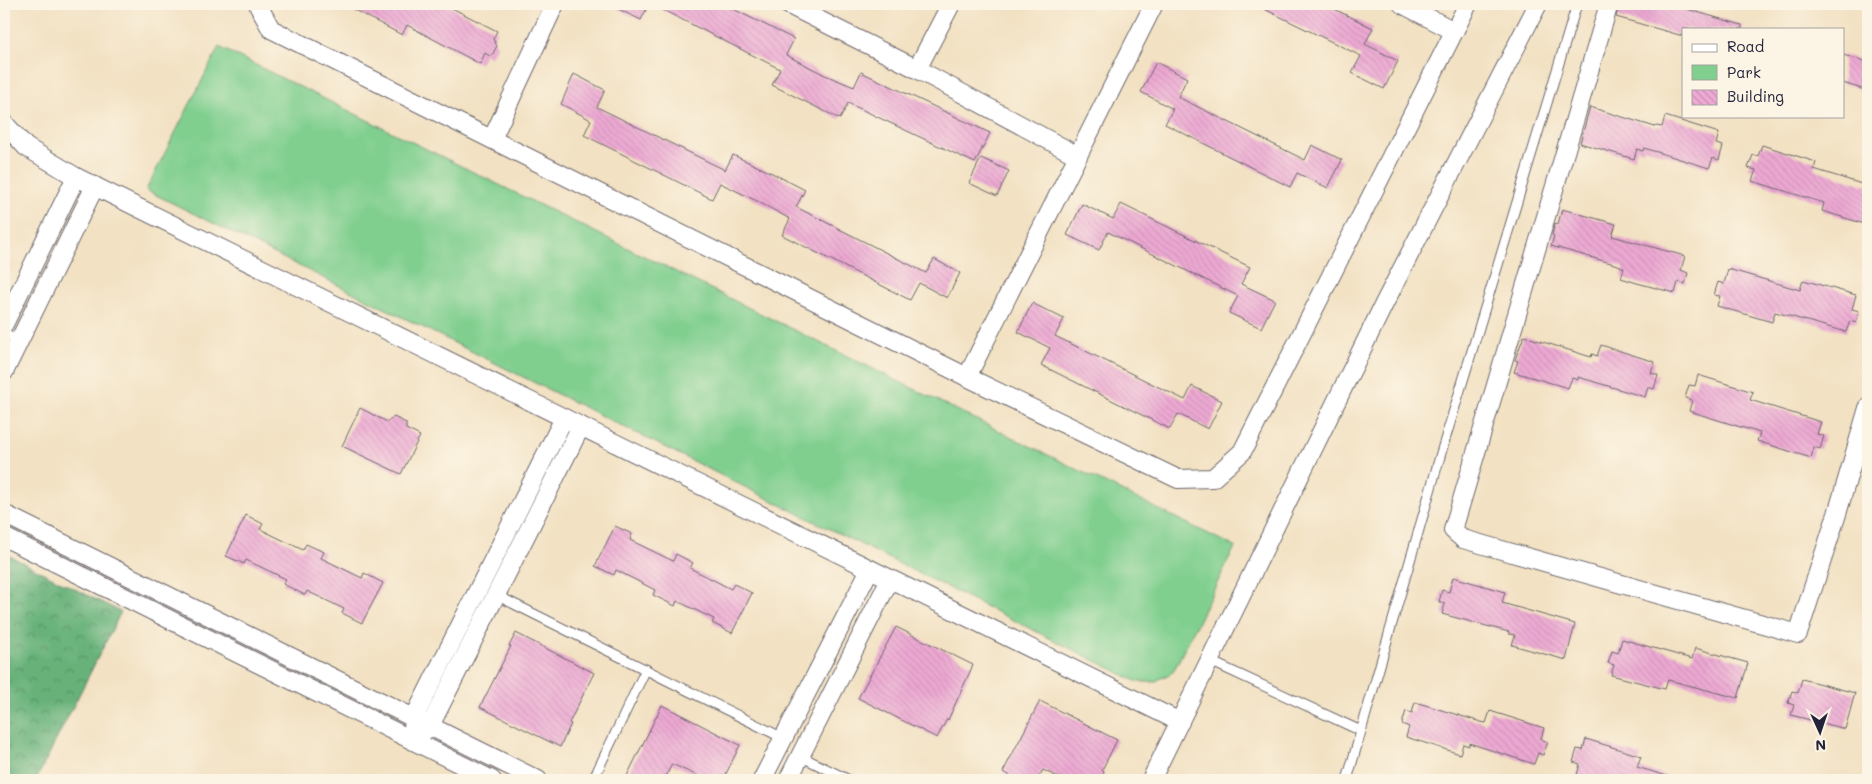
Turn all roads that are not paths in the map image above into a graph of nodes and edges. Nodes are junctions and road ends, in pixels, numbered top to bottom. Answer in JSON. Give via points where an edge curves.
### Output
{"nodes":[{"id":1,"x":259,"y":4,"type":"edge"},
{"id":2,"x":555,"y":4,"type":"edge"},
{"id":3,"x":787,"y":4,"type":"edge"},
{"id":4,"x":951,"y":4,"type":"edge"},
{"id":5,"x":1154,"y":4,"type":"edge"},
{"id":6,"x":1402,"y":4,"type":"edge"},
{"id":7,"x":1468,"y":4,"type":"edge"},
{"id":8,"x":1538,"y":4,"type":"edge"},
{"id":9,"x":1577,"y":4,"type":"edge"},
{"id":10,"x":1609,"y":4,"type":"edge"},
{"id":11,"x":1454,"y":31,"type":"junction"},
{"id":12,"x":917,"y":69,"type":"junction"},
{"id":13,"x":4,"y":123,"type":"edge"},
{"id":14,"x":492,"y":139,"type":"junction"},
{"id":15,"x":1078,"y":156,"type":"junction"},
{"id":16,"x":76,"y":177,"type":"junction"},
{"id":17,"x":95,"y":186,"type":"junction"},
{"id":18,"x":4,"y":324,"type":"edge"},
{"id":19,"x":11,"y":337,"type":"edge"},
{"id":20,"x":4,"y":372,"type":"edge"},
{"id":21,"x":967,"y":378,"type":"junction"},
{"id":22,"x":1868,"y":408,"type":"edge"},
{"id":23,"x":564,"y":418,"type":"junction"},
{"id":24,"x":581,"y":426,"type":"junction"},
{"id":25,"x":4,"y":514,"type":"edge"},
{"id":26,"x":4,"y":537,"type":"edge"},
{"id":27,"x":870,"y":569,"type":"junction"},
{"id":28,"x":890,"y":579,"type":"junction"},
{"id":29,"x":143,"y":584,"type":"junction"},
{"id":30,"x":496,"y":595,"type":"junction"},
{"id":31,"x":134,"y":602,"type":"junction"},
{"id":32,"x":1210,"y":661,"type":"junction"},
{"id":33,"x":646,"y":669,"type":"junction"},
{"id":34,"x":414,"y":718,"type":"junction"},
{"id":35,"x":1180,"y":722,"type":"junction"},
{"id":36,"x":430,"y":726,"type":"junction"},
{"id":37,"x":1361,"y":731,"type":"junction"},
{"id":38,"x":783,"y":738,"type":"junction"},
{"id":39,"x":412,"y":741,"type":"junction"},
{"id":40,"x":800,"y":756,"type":"junction"},
{"id":41,"x":492,"y":780,"type":"edge"},
{"id":42,"x":538,"y":780,"type":"edge"},
{"id":43,"x":592,"y":780,"type":"edge"},
{"id":44,"x":762,"y":780,"type":"edge"},
{"id":45,"x":788,"y":780,"type":"edge"},
{"id":46,"x":849,"y":780,"type":"edge"},
{"id":47,"x":1151,"y":780,"type":"edge"},
{"id":48,"x":1346,"y":780,"type":"edge"}],
"edges":[{"from":1,"to":14,"type":"street","via":[[271,29]]},
{"from":2,"to":14,"type":"street"},
{"from":3,"to":12,"type":"street"},
{"from":4,"to":12,"type":"street"},
{"from":5,"to":15,"type":"street"},
{"from":6,"to":11,"type":"street"},
{"from":7,"to":11,"type":"street"},
{"from":8,"to":32,"type":"street","via":[[1381,311]]},
{"from":9,"to":37,"type":"lane"},
{"from":10,"to":22,"type":"street","via":[[1454,530],[1463,539],[1798,634]]},
{"from":11,"to":21,"type":"street","via":[[1242,452],[1213,478],[1178,479]]},
{"from":12,"to":15,"type":"street"},
{"from":13,"to":16,"type":"street","via":[[26,147]]},
{"from":14,"to":21,"type":"street"},
{"from":15,"to":21,"type":"street"},
{"from":16,"to":17,"type":"street"},
{"from":16,"to":18,"type":"street"},
{"from":17,"to":19,"type":"street"},
{"from":17,"to":23,"type":"street"},
{"from":19,"to":20,"type":"street"},
{"from":23,"to":24,"type":"street"},
{"from":23,"to":34,"type":"street"},
{"from":24,"to":27,"type":"street"},
{"from":24,"to":30,"type":"street"},
{"from":25,"to":29,"type":"street"},
{"from":26,"to":31,"type":"street"},
{"from":27,"to":28,"type":"street"},
{"from":27,"to":38,"type":"street"},
{"from":28,"to":35,"type":"street"},
{"from":28,"to":40,"type":"street"},
{"from":29,"to":31,"type":"street"},
{"from":29,"to":34,"type":"street"},
{"from":30,"to":33,"type":"lane"},
{"from":30,"to":36,"type":"street"},
{"from":31,"to":39,"type":"street"},
{"from":32,"to":35,"type":"street"},
{"from":32,"to":37,"type":"lane"},
{"from":33,"to":38,"type":"lane"},
{"from":33,"to":43,"type":"lane"},
{"from":34,"to":36,"type":"street"},
{"from":34,"to":39,"type":"street"},
{"from":35,"to":47,"type":"street"},
{"from":36,"to":39,"type":"street"},
{"from":36,"to":42,"type":"street"},
{"from":37,"to":48,"type":"lane"},
{"from":38,"to":44,"type":"street"},
{"from":39,"to":41,"type":"street"},
{"from":40,"to":45,"type":"street"},
{"from":40,"to":46,"type":"lane"}]}
